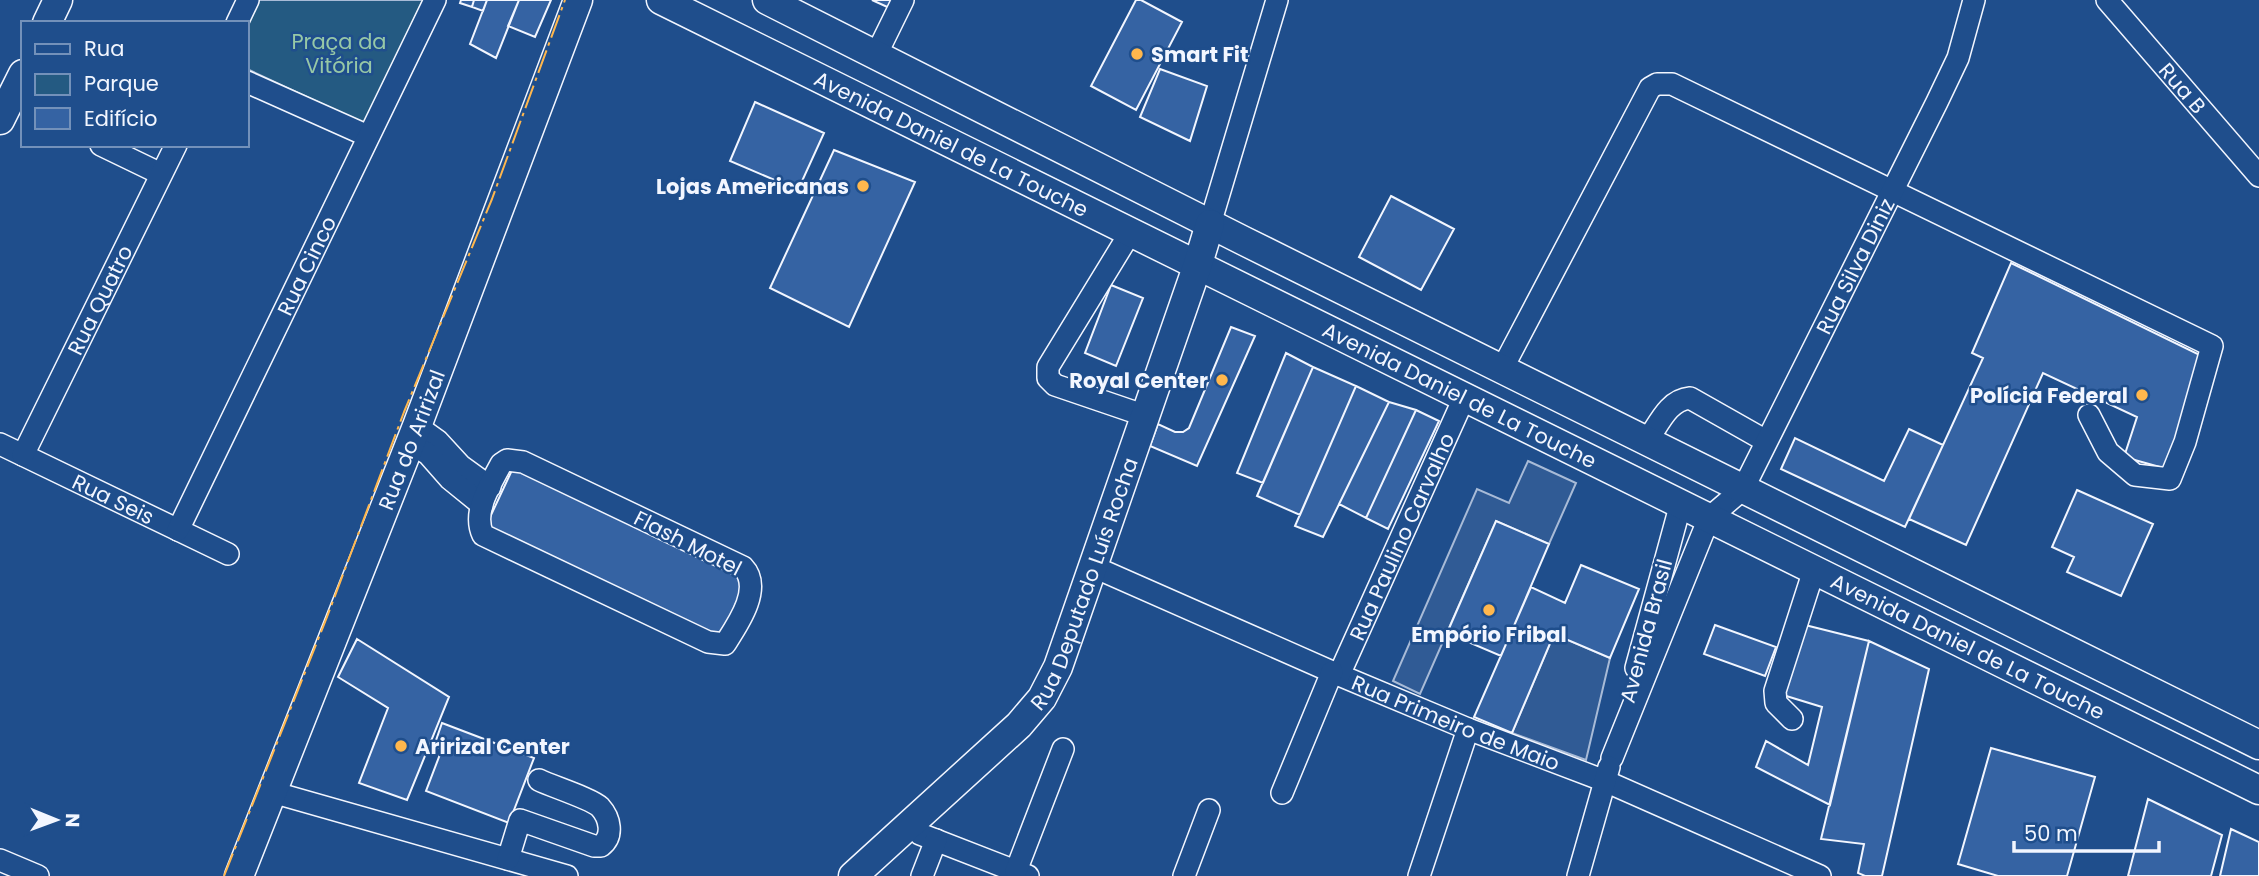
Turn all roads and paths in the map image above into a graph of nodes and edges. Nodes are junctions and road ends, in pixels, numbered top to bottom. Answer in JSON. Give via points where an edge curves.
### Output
{"nodes":[{"id":1,"x":58,"y":0,"type":"edge"},
{"id":2,"x":248,"y":0,"type":"edge"},
{"id":3,"x":435,"y":0,"type":"edge"},
{"id":4,"x":578,"y":0,"type":"edge"},
{"id":5,"x":661,"y":0,"type":"edge"},
{"id":6,"x":903,"y":0,"type":"edge"},
{"id":7,"x":1277,"y":0,"type":"edge"},
{"id":8,"x":1974,"y":0,"type":"edge"},
{"id":9,"x":777,"y":2,"type":"edge"},
{"id":10,"x":2118,"y":3,"type":"edge"},
{"id":11,"x":48,"y":21,"type":"edge"},
{"id":12,"x":238,"y":21,"type":"edge"},
{"id":13,"x":876,"y":55,"type":"junction"},
{"id":14,"x":21,"y":78,"type":"edge"},
{"id":15,"x":248,"y":82,"type":"edge"},
{"id":16,"x":8,"y":107,"type":"edge"},
{"id":17,"x":368,"y":136,"type":"junction"},
{"id":18,"x":105,"y":147,"type":"edge"},
{"id":19,"x":175,"y":147,"type":"edge"},
{"id":20,"x":2257,"y":171,"type":"edge"},
{"id":21,"x":162,"y":174,"type":"junction"},
{"id":22,"x":1893,"y":192,"type":"junction"},
{"id":23,"x":1210,"y":224,"type":"junction"},
{"id":24,"x":1130,"y":233,"type":"junction"},
{"id":25,"x":1197,"y":267,"type":"junction"},
{"id":26,"x":1502,"y":369,"type":"junction"},
{"id":27,"x":1464,"y":398,"type":"junction"},
{"id":28,"x":2089,"y":415,"type":"dead end"},
{"id":29,"x":1146,"y":416,"type":"junction"},
{"id":30,"x":413,"y":434,"type":"junction"},
{"id":31,"x":1647,"y":441,"type":"junction"},
{"id":32,"x":1766,"y":441,"type":"junction"},
{"id":33,"x":0,"y":444,"type":"edge"},
{"id":34,"x":23,"y":455,"type":"junction"},
{"id":35,"x":1703,"y":469,"type":"junction"},
{"id":36,"x":1743,"y":489,"type":"junction"},
{"id":37,"x":486,"y":496,"type":"junction"},
{"id":38,"x":1681,"y":503,"type":"junction"},
{"id":39,"x":1709,"y":518,"type":"junction"},
{"id":40,"x":178,"y":530,"type":"junction"},
{"id":41,"x":228,"y":554,"type":"dead end"},
{"id":42,"x":1094,"y":567,"type":"junction"},
{"id":43,"x":1814,"y":570,"type":"junction"},
{"id":44,"x":1335,"y":674,"type":"junction"},
{"id":45,"x":1792,"y":719,"type":"dead end"},
{"id":46,"x":1468,"y":729,"type":"junction"},
{"id":47,"x":2259,"y":745,"type":"edge"},
{"id":48,"x":1063,"y":749,"type":"dead end"},
{"id":49,"x":1612,"y":758,"type":"junction"},
{"id":50,"x":539,"y":780,"type":"dead end"},
{"id":51,"x":1605,"y":781,"type":"junction"},
{"id":52,"x":2259,"y":790,"type":"edge"},
{"id":53,"x":272,"y":792,"type":"junction"},
{"id":54,"x":1282,"y":793,"type":"dead end"},
{"id":55,"x":1209,"y":810,"type":"dead end"},
{"id":56,"x":912,"y":825,"type":"junction"},
{"id":57,"x":936,"y":841,"type":"junction"},
{"id":58,"x":508,"y":859,"type":"junction"},
{"id":59,"x":0,"y":860,"type":"edge"},
{"id":60,"x":1022,"y":874,"type":"edge"},
{"id":61,"x":38,"y":876,"type":"edge"},
{"id":62,"x":239,"y":876,"type":"edge"},
{"id":63,"x":567,"y":876,"type":"edge"},
{"id":64,"x":853,"y":876,"type":"edge"},
{"id":65,"x":922,"y":876,"type":"edge"},
{"id":66,"x":1184,"y":876,"type":"edge"},
{"id":67,"x":1419,"y":876,"type":"edge"},
{"id":68,"x":1578,"y":876,"type":"edge"},
{"id":69,"x":1820,"y":876,"type":"edge"}],
"edges":[{"from":1,"to":11,"type":"main road"},
{"from":2,"to":12,"type":"street"},
{"from":3,"to":17,"type":"street","name":"Rua Cinco"},
{"from":4,"to":30,"type":"main road","name":"Rua do Aririzal"},
{"from":5,"to":24,"type":"main road","name":"Avenida Daniel de La Touche"},
{"from":6,"to":13,"type":"street"},
{"from":7,"to":23,"type":"street"},
{"from":8,"to":22,"type":"street","name":"Rua Silva Diniz","via":[[1958,58]]},
{"from":9,"to":13,"type":"main road","name":"Avenida Daniel de La Touche"},
{"from":10,"to":20,"type":"street","name":"Rua B"},
{"from":13,"to":23,"type":"main road","name":"Avenida Daniel de La Touche"},
{"from":14,"to":16,"type":"main road"},
{"from":15,"to":17,"type":"street"},
{"from":17,"to":40,"type":"street","name":"Rua Cinco"},
{"from":18,"to":21,"type":"street"},
{"from":19,"to":21,"type":"street","name":"Rua Quatro"},
{"from":21,"to":34,"type":"street","name":"Rua Quatro"},
{"from":22,"to":26,"type":"street","via":[[1672,84],[1650,88]]},
{"from":22,"to":28,"type":"street","via":[[2211,346],[2170,479],[2135,475],[2108,452]]},
{"from":22,"to":32,"type":"street","name":"Rua Silva Diniz"},
{"from":23,"to":25,"type":"main road","name":"Rua Deputado Luís Rocha"},
{"from":23,"to":26,"type":"main road","name":"Avenida Daniel de La Touche"},
{"from":24,"to":25,"type":"main road","name":"Avenida Daniel de La Touche"},
{"from":24,"to":29,"type":"street","via":[[1048,367],[1048,378],[1055,385]]},
{"from":25,"to":27,"type":"main road","name":"Avenida Daniel de La Touche"},
{"from":25,"to":29,"type":"main road","name":"Rua Deputado Luís Rocha"},
{"from":26,"to":31,"type":"main road","name":"Avenida Daniel de La Touche"},
{"from":27,"to":38,"type":"main road","name":"Avenida Daniel de La Touche"},
{"from":27,"to":44,"type":"street","name":"Rua Paulino Carvalho"},
{"from":29,"to":42,"type":"main road","name":"Rua Deputado Luís Rocha"},
{"from":30,"to":37,"type":"street","via":[[438,441]]},
{"from":30,"to":53,"type":"main road","name":"Rua do Aririzal"},
{"from":31,"to":32,"type":"street","via":[[1671,406],[1690,398]]},
{"from":31,"to":35,"type":"main road","name":"Avenida Daniel de La Touche"},
{"from":32,"to":36,"type":"street","name":"Rua Silva Diniz"},
{"from":33,"to":34,"type":"street","name":"Rua Seis"},
{"from":34,"to":40,"type":"street","name":"Rua Seis"},
{"from":35,"to":36,"type":"main road","name":"Avenida Daniel de La Touche"},
{"from":35,"to":39,"type":"main road"},
{"from":36,"to":39,"type":"street","name":"Rua Silva Diniz"},
{"from":36,"to":47,"type":"main road","name":"Avenida Daniel de La Touche"},
{"from":37,"to":37,"type":"street","name":"Flash Motel","via":[[478,525],[483,535],[708,642],[725,644],[750,596],[750,579],[743,567],[523,462],[501,464]]},
{"from":38,"to":39,"type":"main road","name":"Avenida Daniel de La Touche"},
{"from":38,"to":49,"type":"street","name":"Avenida Brasil"},
{"from":39,"to":43,"type":"main road","name":"Avenida Daniel de La Touche"},
{"from":39,"to":49,"type":"street","name":"Avenida Brasil"},
{"from":40,"to":41,"type":"street","name":"Rua Seis"},
{"from":42,"to":44,"type":"street","name":"Rua Primeiro de Maio"},
{"from":42,"to":56,"type":"main road","name":"Rua Deputado Luís Rocha","via":[[1042,698]]},
{"from":43,"to":45,"type":"street","via":[[1775,691],[1776,703]]},
{"from":43,"to":52,"type":"main road","name":"Avenida Daniel de La Touche"},
{"from":44,"to":46,"type":"street","name":"Rua Primeiro de Maio"},
{"from":44,"to":54,"type":"street","name":"Rua Paulino Carvalho"},
{"from":46,"to":51,"type":"street","name":"Rua Primeiro de Maio"},
{"from":46,"to":67,"type":"street"},
{"from":48,"to":60,"type":"street"},
{"from":49,"to":51,"type":"street","name":"Avenida Brasil"},
{"from":50,"to":58,"type":"street","via":[[599,806],[610,825],[609,835],[601,846],[594,846],[520,820]]},
{"from":51,"to":68,"type":"street","name":"Avenida Brasil"},
{"from":51,"to":69,"type":"street","name":"Rua Primeiro de Maio"},
{"from":53,"to":58,"type":"street"},
{"from":53,"to":62,"type":"main road","name":"Rua do Aririzal"},
{"from":55,"to":66,"type":"street"},
{"from":56,"to":57,"type":"street"},
{"from":56,"to":64,"type":"main road","name":"Rua Deputado Luís Rocha"},
{"from":57,"to":60,"type":"street"},
{"from":57,"to":65,"type":"street"},
{"from":58,"to":63,"type":"street"},
{"from":59,"to":61,"type":"street"}]}
